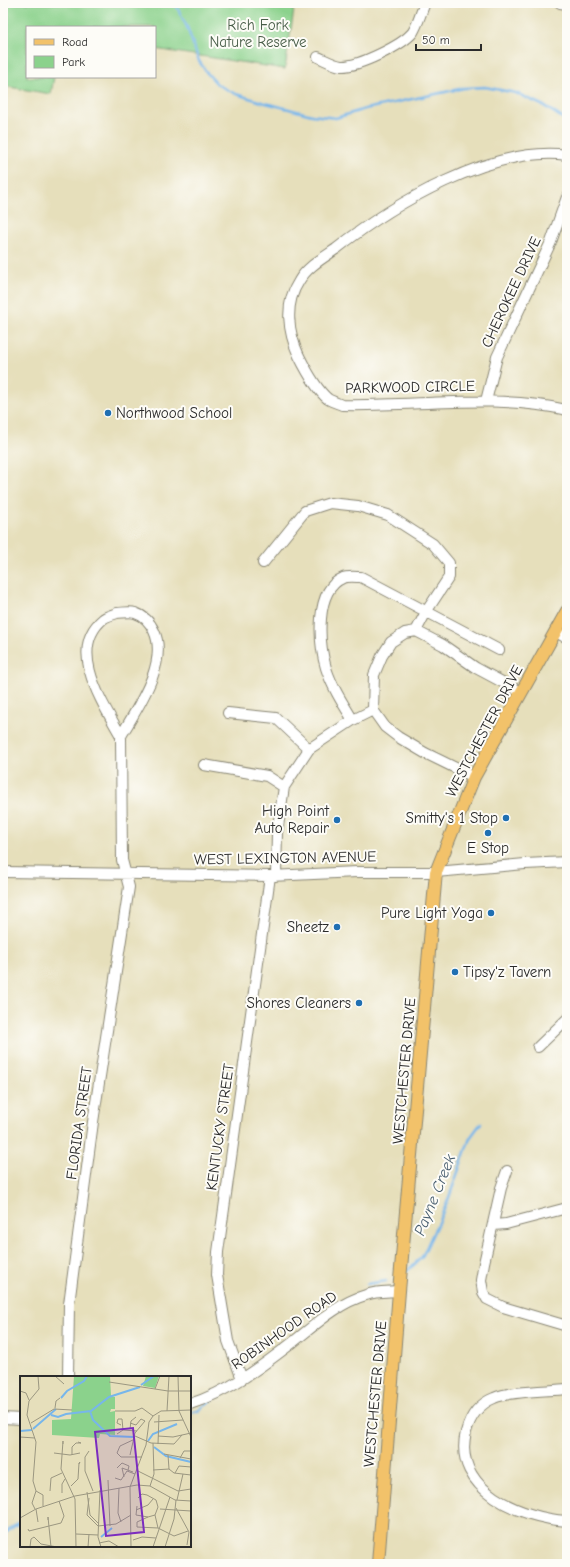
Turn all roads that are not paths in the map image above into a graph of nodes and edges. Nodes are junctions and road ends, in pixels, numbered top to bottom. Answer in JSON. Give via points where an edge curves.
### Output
{"nodes":[{"id":1,"x":425,"y":3,"type":"edge"},
{"id":2,"x":560,"y":3,"type":"edge"},
{"id":3,"x":567,"y":4,"type":"edge"},
{"id":4,"x":318,"y":57,"type":"dead end"},
{"id":5,"x":567,"y":155,"type":"edge"},
{"id":6,"x":567,"y":197,"type":"edge"},
{"id":7,"x":486,"y":401,"type":"junction"},
{"id":8,"x":567,"y":410,"type":"edge"},
{"id":9,"x":263,"y":563,"type":"dead end"},
{"id":10,"x":567,"y":611,"type":"edge"},
{"id":11,"x":426,"y":612,"type":"junction"},
{"id":12,"x":416,"y":631,"type":"junction"},
{"id":13,"x":556,"y":632,"type":"junction"},
{"id":14,"x":567,"y":638,"type":"edge"},
{"id":15,"x":499,"y":650,"type":"dead end"},
{"id":16,"x":521,"y":692,"type":"junction"},
{"id":17,"x":373,"y":710,"type":"junction"},
{"id":18,"x":228,"y":713,"type":"dead end"},
{"id":19,"x":353,"y":720,"type":"junction"},
{"id":20,"x":121,"y":736,"type":"junction"},
{"id":21,"x":309,"y":749,"type":"junction"},
{"id":22,"x":204,"y":765,"type":"dead end"},
{"id":23,"x":474,"y":777,"type":"junction"},
{"id":24,"x":284,"y":788,"type":"junction"},
{"id":25,"x":567,"y":862,"type":"edge"},
{"id":26,"x":3,"y":872,"type":"edge"},
{"id":27,"x":436,"y":872,"type":"junction"},
{"id":28,"x":126,"y":874,"type":"junction"},
{"id":29,"x":273,"y":876,"type":"junction"},
{"id":30,"x":567,"y":1019,"type":"edge"},
{"id":31,"x":538,"y":1047,"type":"dead end"},
{"id":32,"x":507,"y":1171,"type":"dead end"},
{"id":33,"x":567,"y":1208,"type":"edge"},
{"id":34,"x":493,"y":1225,"type":"junction"},
{"id":35,"x":399,"y":1291,"type":"junction"},
{"id":36,"x":567,"y":1326,"type":"edge"},
{"id":37,"x":68,"y":1376,"type":"edge"},
{"id":38,"x":242,"y":1379,"type":"junction"},
{"id":39,"x":567,"y":1389,"type":"edge"},
{"id":40,"x":191,"y":1404,"type":"edge"},
{"id":41,"x":3,"y":1418,"type":"edge"},
{"id":42,"x":20,"y":1419,"type":"edge"},
{"id":43,"x":567,"y":1521,"type":"edge"},
{"id":44,"x":378,"y":1564,"type":"edge"}],
"edges":[{"from":1,"to":4,"type":"street","via":[[413,31],[406,39],[370,58],[340,66]]},
{"from":2,"to":3,"type":"street"},
{"from":5,"to":7,"type":"street","name":"PARKWOOD CIRCLE","via":[[539,154],[501,160],[428,190],[352,236],[307,271],[293,293],[289,325],[294,344],[306,372],[328,399],[342,405]]},
{"from":6,"to":7,"type":"street","name":"CHEROKEE DRIVE","via":[[551,242],[497,357]]},
{"from":7,"to":8,"type":"street","name":"PARKWOOD CIRCLE","via":[[529,403]]},
{"from":9,"to":11,"type":"street","via":[[305,511],[330,503],[358,506],[388,516],[433,544],[448,564],[449,577]]},
{"from":10,"to":13,"type":"main road","name":"WESTCHESTER DRIVE"},
{"from":11,"to":12,"type":"street"},
{"from":11,"to":15,"type":"street"},
{"from":11,"to":19,"type":"street","via":[[361,577],[343,578],[333,584],[323,603],[321,615],[322,650],[332,684]]},
{"from":12,"to":16,"type":"street"},
{"from":12,"to":17,"type":"street","via":[[405,633],[391,642],[382,656],[374,675]]},
{"from":13,"to":14,"type":"street"},
{"from":13,"to":16,"type":"main road","name":"WESTCHESTER DRIVE"},
{"from":16,"to":23,"type":"main road","name":"WESTCHESTER DRIVE"},
{"from":17,"to":19,"type":"street"},
{"from":17,"to":23,"type":"street","via":[[385,727],[398,737]]},
{"from":18,"to":21,"type":"street","via":[[276,718]]},
{"from":19,"to":21,"type":"street"},
{"from":20,"to":20,"type":"street","via":[[148,689],[158,659],[158,639],[150,621],[134,613],[117,613],[104,618],[93,630],[88,646],[87,656],[94,685]]},
{"from":20,"to":28,"type":"street","name":"FLORIDA STREET","via":[[122,860]]},
{"from":21,"to":24,"type":"street"},
{"from":22,"to":24,"type":"street","via":[[267,776]]},
{"from":23,"to":27,"type":"main road","name":"WESTCHESTER DRIVE"},
{"from":24,"to":29,"type":"street","name":"KENTUCKY STREET"},
{"from":25,"to":27,"type":"street","name":"WEST LEXINGTON AVENUE"},
{"from":26,"to":28,"type":"street","name":"WEST LEXINGTON AVENUE"},
{"from":27,"to":29,"type":"street","name":"WEST LEXINGTON AVENUE"},
{"from":27,"to":35,"type":"main road","name":"WESTCHESTER DRIVE"},
{"from":28,"to":29,"type":"street","name":"WEST LEXINGTON AVENUE"},
{"from":28,"to":37,"type":"street","name":"FLORIDA STREET","via":[[129,887],[93,1122],[69,1304]]},
{"from":29,"to":38,"type":"street","name":"KENTUCKY STREET","via":[[218,1252],[217,1275],[228,1341]]},
{"from":30,"to":31,"type":"street"},
{"from":32,"to":34,"type":"street","via":[[500,1188]]},
{"from":33,"to":34,"type":"street"},
{"from":34,"to":36,"type":"street","via":[[481,1280],[481,1288],[487,1299],[502,1308]]},
{"from":35,"to":38,"type":"street","name":"ROBINHOOD ROAD","via":[[367,1294],[346,1303]]},
{"from":35,"to":44,"type":"main road","name":"WESTCHESTER DRIVE"},
{"from":38,"to":40,"type":"street","name":"ROBINHOOD ROAD","via":[[204,1400]]},
{"from":39,"to":43,"type":"street","via":[[495,1397],[479,1407],[464,1439],[470,1472],[491,1495],[530,1514]]},
{"from":41,"to":42,"type":"street"}]}
